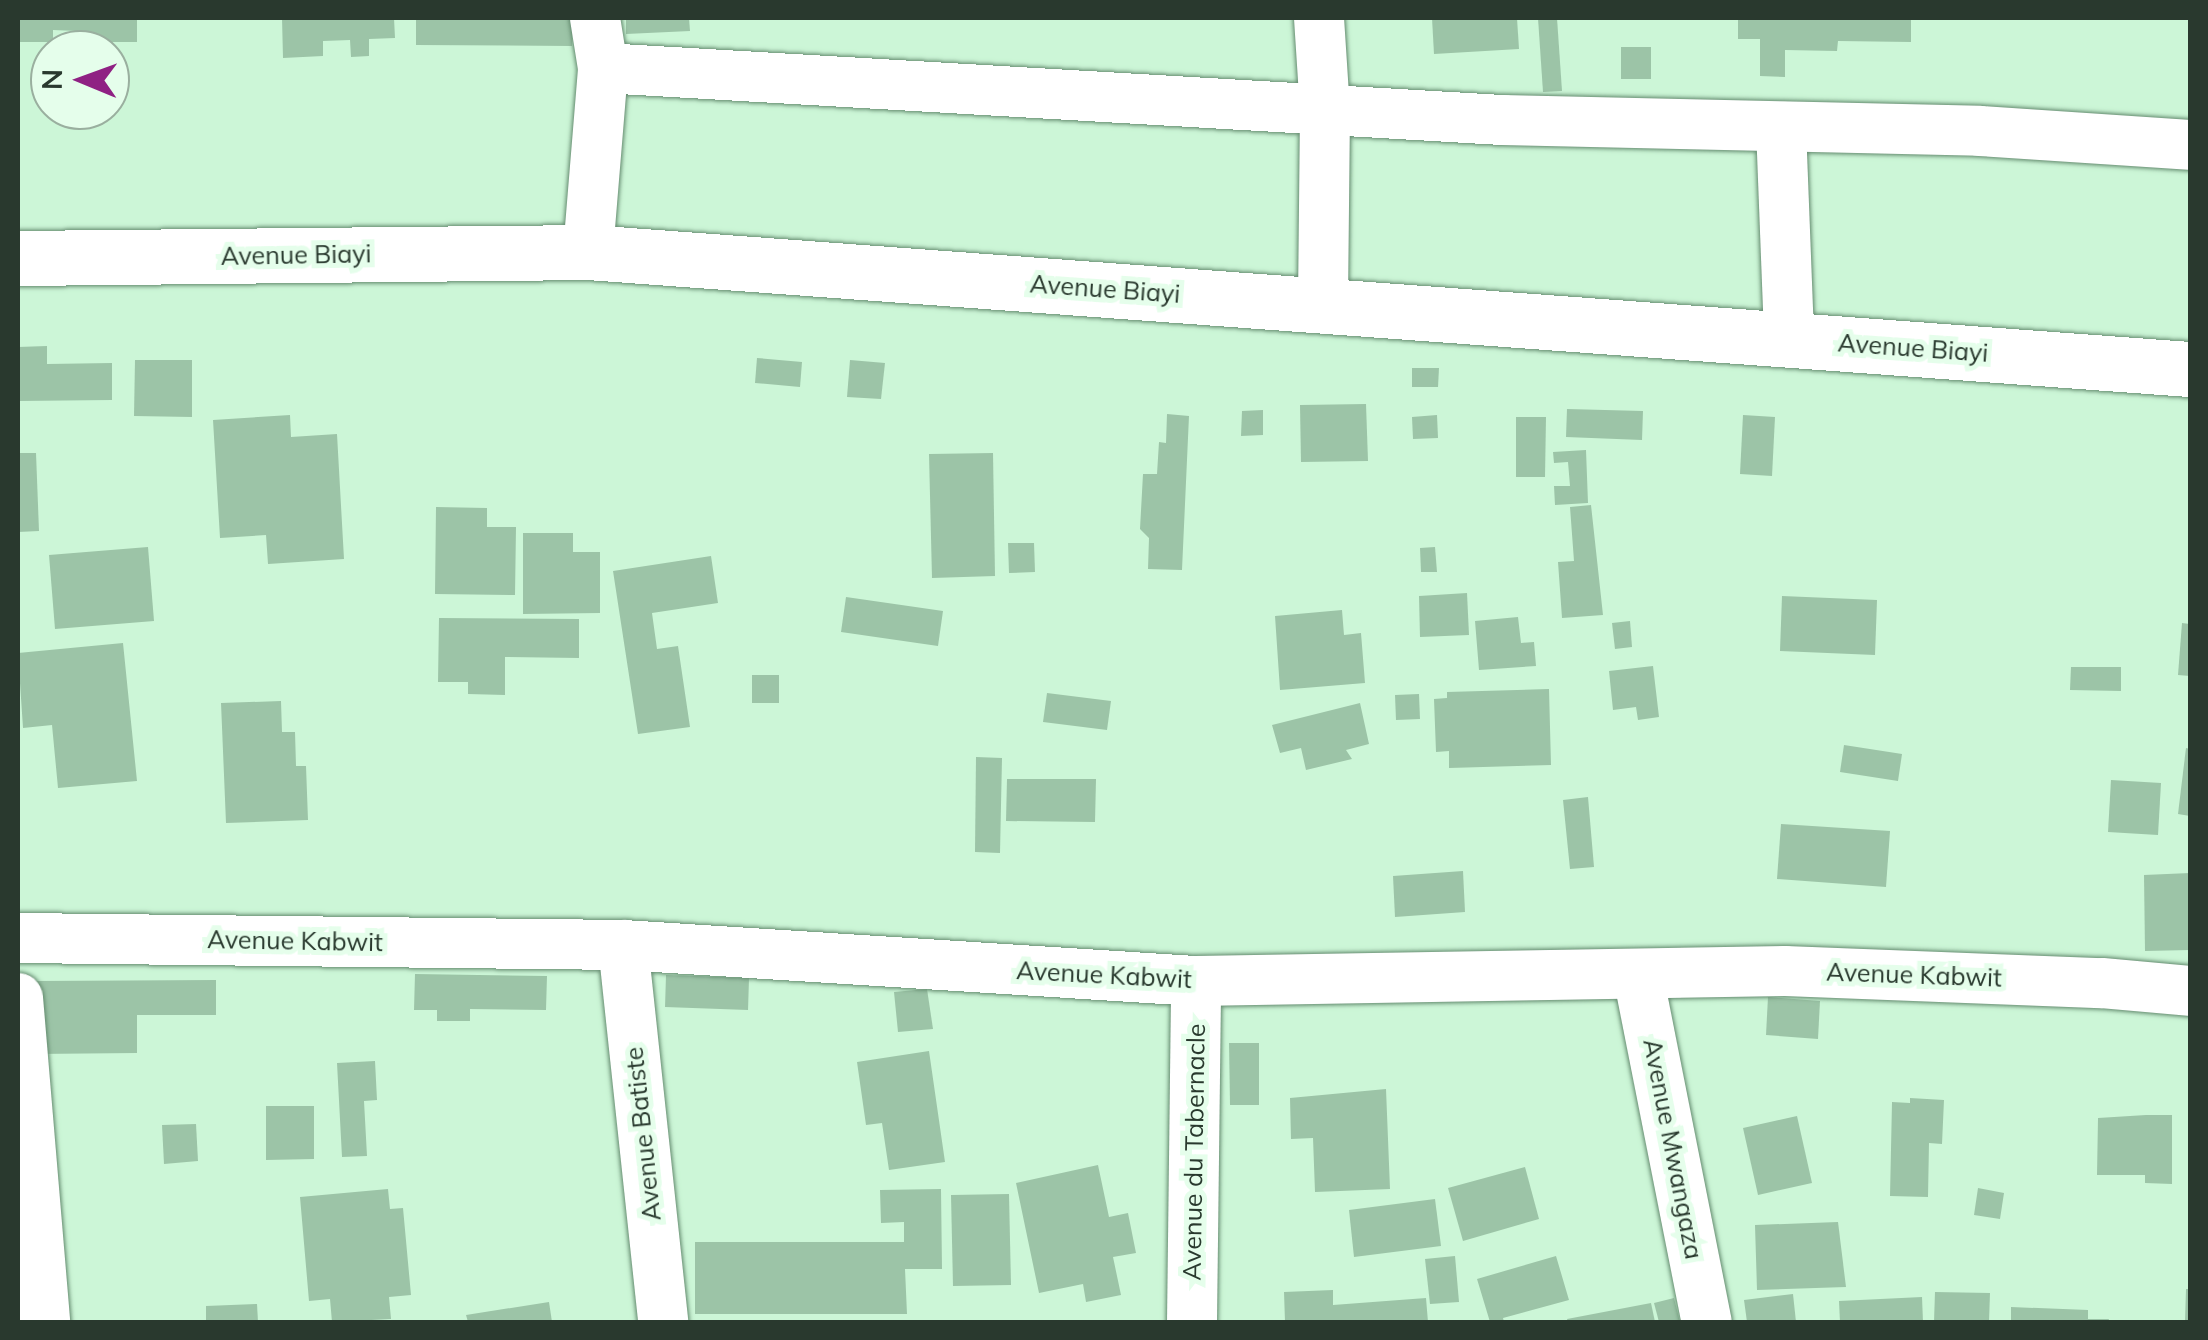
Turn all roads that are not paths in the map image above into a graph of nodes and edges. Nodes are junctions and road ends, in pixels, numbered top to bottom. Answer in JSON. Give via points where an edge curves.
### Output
{"nodes":[{"id":1,"x":595,"y":18,"type":"edge"},
{"id":2,"x":1318,"y":18,"type":"edge"},
{"id":3,"x":603,"y":68,"type":"junction"},
{"id":4,"x":1325,"y":111,"type":"junction"},
{"id":5,"x":1781,"y":128,"type":"junction"},
{"id":6,"x":2190,"y":145,"type":"edge"},
{"id":7,"x":588,"y":252,"type":"junction"},
{"id":8,"x":18,"y":258,"type":"edge"},
{"id":9,"x":1323,"y":304,"type":"junction"},
{"id":10,"x":1789,"y":338,"type":"junction"},
{"id":11,"x":2190,"y":368,"type":"edge"},
{"id":12,"x":18,"y":938,"type":"edge"},
{"id":13,"x":623,"y":945,"type":"junction"},
{"id":14,"x":1638,"y":975,"type":"junction"},
{"id":15,"x":1196,"y":981,"type":"junction"},
{"id":16,"x":2190,"y":991,"type":"edge"},
{"id":17,"x":18,"y":998,"type":"edge"},
{"id":18,"x":46,"y":1322,"type":"edge"},
{"id":19,"x":663,"y":1322,"type":"edge"},
{"id":20,"x":1192,"y":1322,"type":"edge"},
{"id":21,"x":1707,"y":1322,"type":"edge"}],
"edges":[{"from":1,"to":3,"type":"street"},
{"from":2,"to":4,"type":"street"},
{"from":3,"to":4,"type":"street"},
{"from":3,"to":7,"type":"street"},
{"from":4,"to":5,"type":"street"},
{"from":4,"to":9,"type":"street"},
{"from":5,"to":6,"type":"street","via":[[1980,131]]},
{"from":5,"to":10,"type":"street"},
{"from":7,"to":8,"type":"street","name":"Avenue Biayi"},
{"from":7,"to":9,"type":"street","name":"Avenue Biayi"},
{"from":9,"to":10,"type":"street","name":"Avenue Biayi"},
{"from":10,"to":11,"type":"street","name":"Avenue Biayi"},
{"from":12,"to":13,"type":"street","name":"Avenue Kabwit"},
{"from":13,"to":15,"type":"street","name":"Avenue Kabwit"},
{"from":13,"to":19,"type":"street","name":"Avenue Batiste"},
{"from":14,"to":15,"type":"street","name":"Avenue Kabwit"},
{"from":14,"to":16,"type":"street","name":"Avenue Kabwit","via":[[1785,971]]},
{"from":14,"to":21,"type":"street","name":"Avenue Mwangaza"},
{"from":15,"to":20,"type":"street","name":"Avenue du Tabernacle"},
{"from":17,"to":18,"type":"street"}]}
